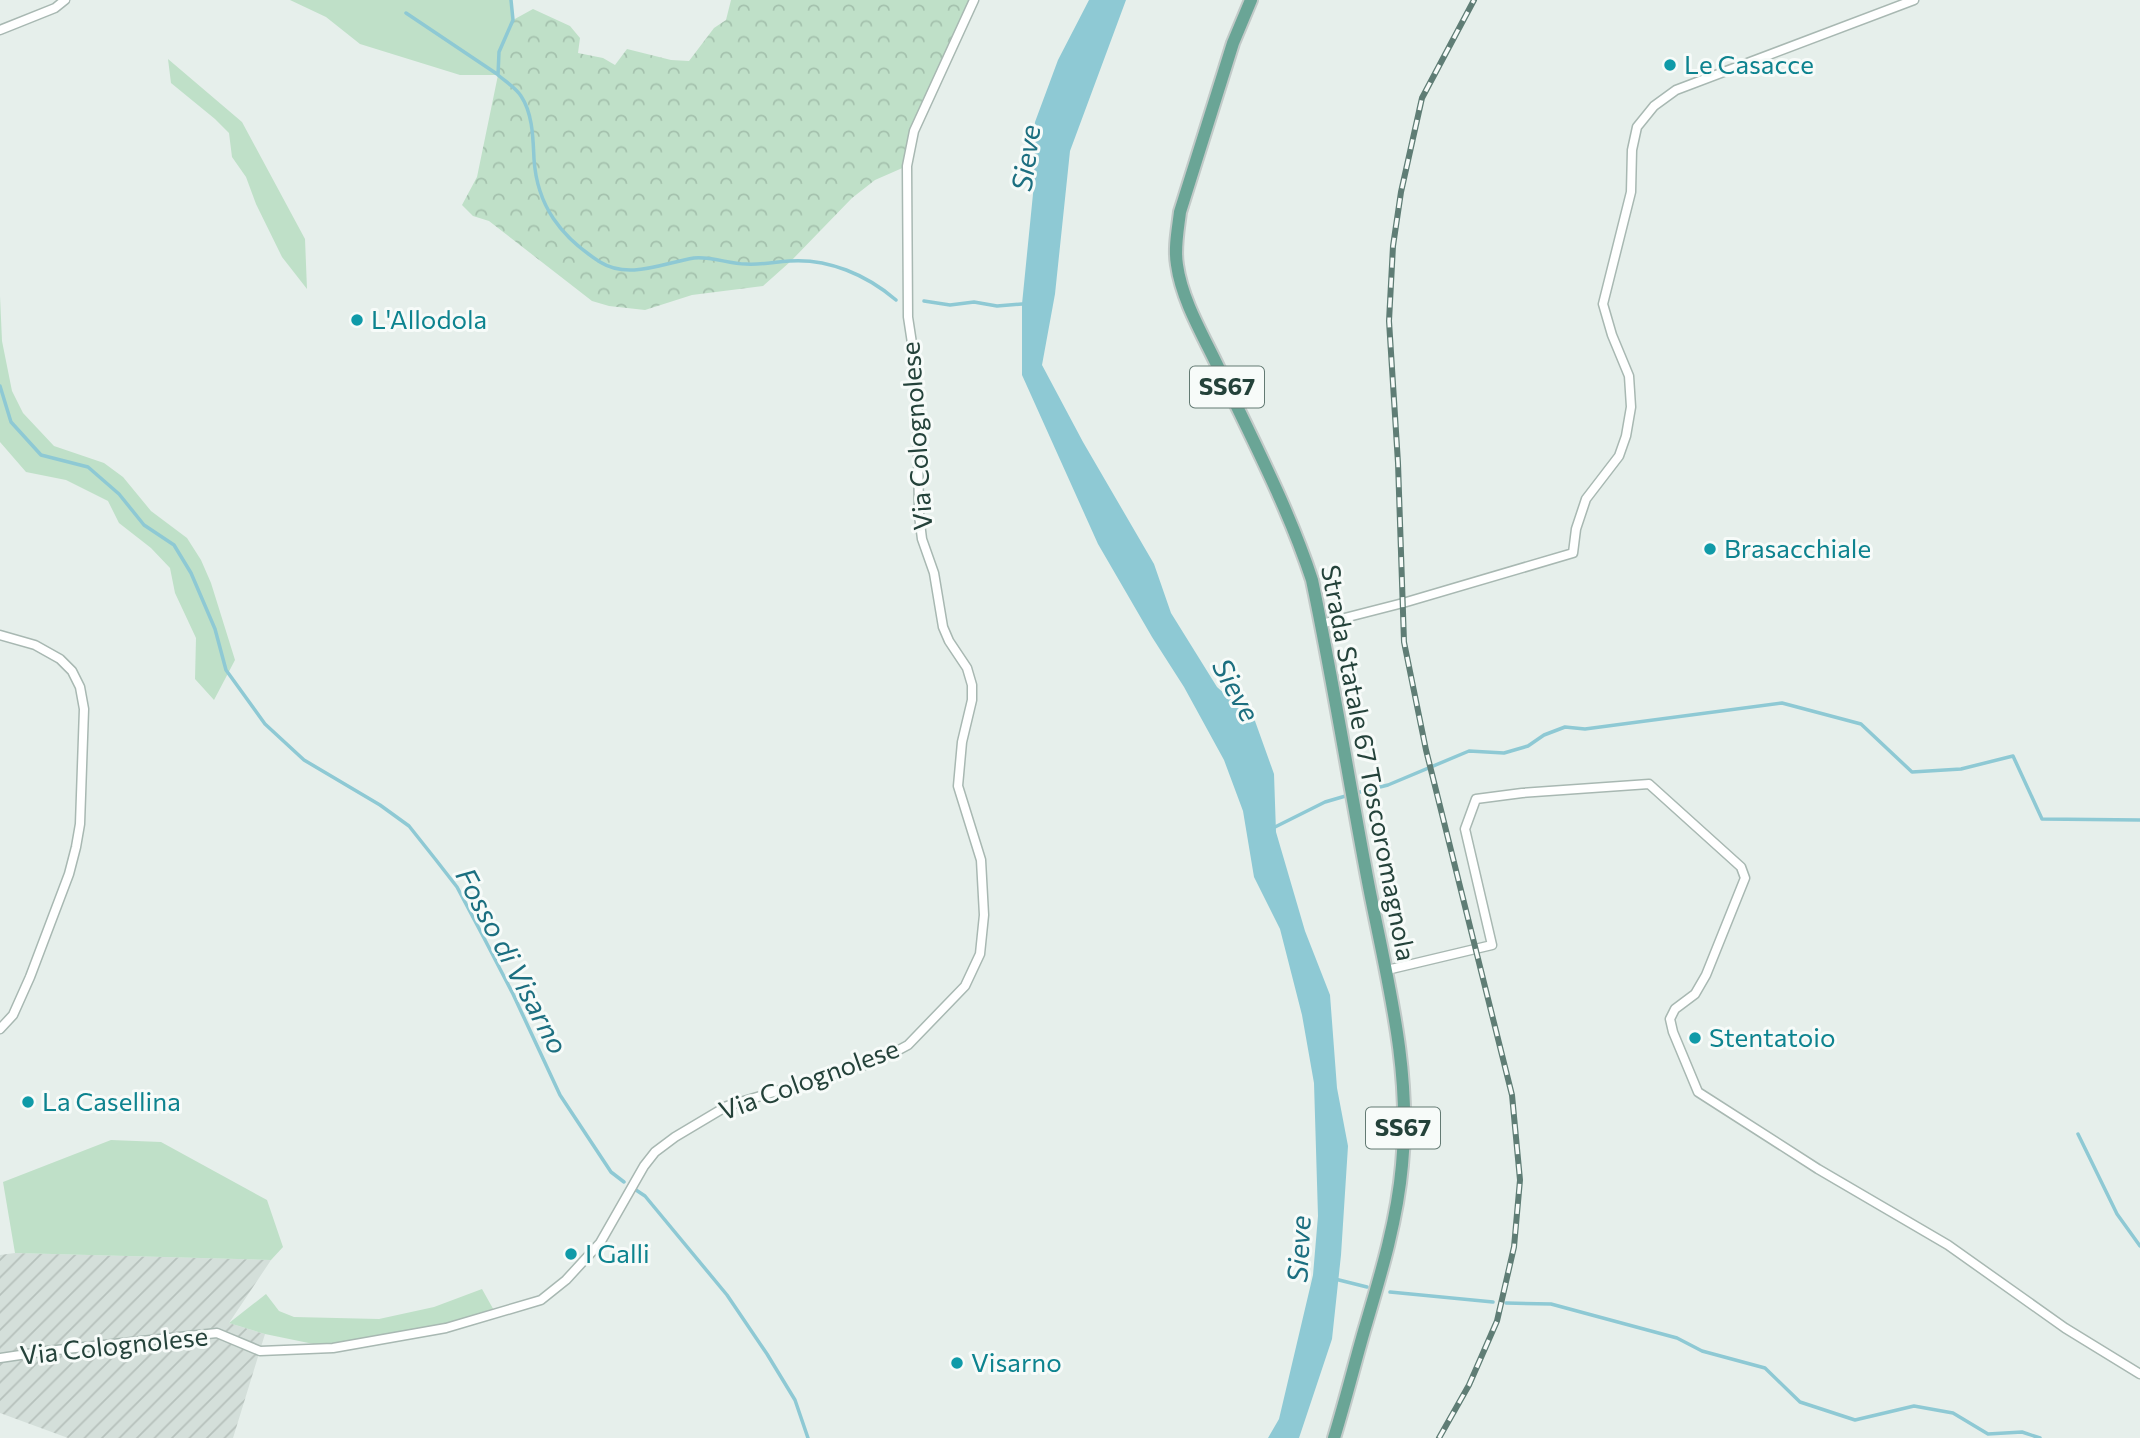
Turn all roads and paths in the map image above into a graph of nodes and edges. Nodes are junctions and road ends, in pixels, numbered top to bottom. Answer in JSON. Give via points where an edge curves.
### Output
{"nodes":[{"id":1,"x":65,"y":0,"type":"edge"},
{"id":2,"x":974,"y":0,"type":"edge"},
{"id":3,"x":1251,"y":0,"type":"edge"},
{"id":4,"x":1914,"y":0,"type":"edge"},
{"id":5,"x":0,"y":30,"type":"edge"},
{"id":6,"x":1321,"y":624,"type":"junction"},
{"id":7,"x":0,"y":635,"type":"edge"},
{"id":8,"x":1387,"y":970,"type":"junction"},
{"id":9,"x":0,"y":1029,"type":"edge"},
{"id":10,"x":0,"y":1358,"type":"edge"},
{"id":11,"x":2140,"y":1374,"type":"edge"},
{"id":12,"x":1334,"y":1438,"type":"edge"}],
"edges":[{"from":1,"to":5,"type":"street","via":[[55,9]]},
{"from":2,"to":10,"type":"street","name":"Via Colognolese","via":[[914,131],[907,166],[908,317],[917,376],[922,539],[934,573],[943,627],[972,685],[958,786],[981,860],[984,915],[980,954],[965,986],[908,1045],[895,1052],[727,1106],[674,1137],[644,1166],[600,1244],[541,1300],[446,1328],[333,1348],[260,1352],[218,1333]]},
{"from":3,"to":6,"type":"main road","name":"Strada Statale 67 Toscoromagnola","number":"SS67","via":[[1180,212],[1177,265],[1196,320],[1300,544]]},
{"from":4,"to":6,"type":"street","via":[[1676,90],[1654,106],[1637,127],[1631,192],[1603,304],[1629,376],[1631,407],[1619,456],[1586,499],[1573,553]]},
{"from":6,"to":8,"type":"main road","name":"Strada Statale 67 Toscoromagnola","number":"SS67"},
{"from":7,"to":9,"type":"street","via":[[35,645],[60,659],[80,687],[84,709],[80,824],[69,874],[30,977],[13,1015]]},
{"from":8,"to":11,"type":"street","via":[[1492,945],[1465,830],[1476,799],[1648,784],[1741,867],[1745,878],[1706,975],[1695,994],[1675,1009],[1670,1019],[1698,1092],[1948,1245],[2065,1328]]},
{"from":8,"to":12,"type":"main road","name":"Strada Statale 67 Toscoromagnola","number":"SS67","via":[[1402,1067],[1402,1165],[1380,1276]]}]}
